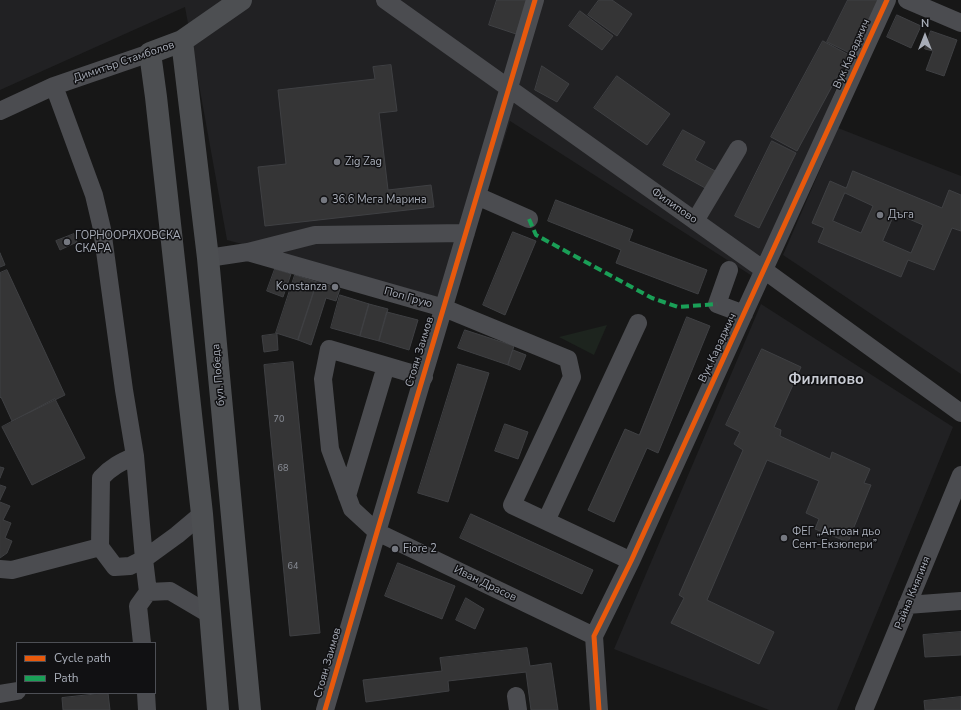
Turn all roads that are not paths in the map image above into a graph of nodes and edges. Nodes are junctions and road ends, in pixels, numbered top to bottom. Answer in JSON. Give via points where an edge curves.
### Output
{"nodes":[{"id":1,"x":241,"y":0,"type":"edge"},
{"id":2,"x":385,"y":0,"type":"edge"},
{"id":3,"x":535,"y":0,"type":"edge"},
{"id":4,"x":887,"y":0,"type":"edge"},
{"id":5,"x":907,"y":0,"type":"edge"},
{"id":6,"x":961,"y":23,"type":"edge"},
{"id":7,"x":182,"y":41,"type":"junction"},
{"id":8,"x":150,"y":53,"type":"junction"},
{"id":9,"x":54,"y":86,"type":"junction"},
{"id":10,"x":509,"y":89,"type":"junction"},
{"id":11,"x":0,"y":111,"type":"edge"},
{"id":12,"x":738,"y":149,"type":"dead end"},
{"id":13,"x":478,"y":196,"type":"junction"},
{"id":14,"x":529,"y":219,"type":"dead end"},
{"id":15,"x":694,"y":221,"type":"junction"},
{"id":16,"x":466,"y":233,"type":"junction"},
{"id":17,"x":248,"y":252,"type":"junction"},
{"id":18,"x":208,"y":258,"type":"junction"},
{"id":19,"x":729,"y":270,"type":"dead end"},
{"id":20,"x":764,"y":270,"type":"junction"},
{"id":21,"x":444,"y":308,"type":"junction"},
{"id":22,"x":744,"y":314,"type":"junction"},
{"id":23,"x":638,"y":323,"type":"dead end"},
{"id":24,"x":386,"y":366,"type":"junction"},
{"id":25,"x":424,"y":377,"type":"junction"},
{"id":26,"x":961,"y":414,"type":"edge"},
{"id":27,"x":135,"y":456,"type":"junction"},
{"id":28,"x":961,"y":475,"type":"edge"},
{"id":29,"x":347,"y":496,"type":"junction"},
{"id":30,"x":202,"y":514,"type":"junction"},
{"id":31,"x":546,"y":521,"type":"junction"},
{"id":32,"x":377,"y":532,"type":"junction"},
{"id":33,"x":100,"y":547,"type":"junction"},
{"id":34,"x":144,"y":559,"type":"junction"},
{"id":35,"x":631,"y":561,"type":"junction"},
{"id":36,"x":0,"y":569,"type":"edge"},
{"id":37,"x":148,"y":592,"type":"junction"},
{"id":38,"x":961,"y":601,"type":"edge"},
{"id":39,"x":907,"y":605,"type":"junction"},
{"id":40,"x":209,"y":614,"type":"junction"},
{"id":41,"x":594,"y":636,"type":"junction"},
{"id":42,"x":142,"y":642,"type":"edge"},
{"id":43,"x":16,"y":691,"type":"edge"},
{"id":44,"x":0,"y":694,"type":"edge"},
{"id":45,"x":146,"y":694,"type":"edge"},
{"id":46,"x":147,"y":710,"type":"edge"},
{"id":47,"x":218,"y":710,"type":"edge"},
{"id":48,"x":250,"y":710,"type":"edge"},
{"id":49,"x":325,"y":710,"type":"edge"},
{"id":50,"x":599,"y":710,"type":"edge"},
{"id":51,"x":864,"y":710,"type":"edge"}],
"edges":[{"from":1,"to":7,"type":"main road","name":"Димитър Стамболов"},
{"from":2,"to":10,"type":"street","name":"Филипово"},
{"from":3,"to":10,"type":"street","name":"Стоян Заимов"},
{"from":4,"to":20,"type":"street","name":"Вук Караджич"},
{"from":5,"to":6,"type":"street"},
{"from":7,"to":8,"type":"main road","name":"Димитър Стамболов"},
{"from":7,"to":18,"type":"main road","name":"бул. Победа"},
{"from":8,"to":9,"type":"street","name":"Димитър Стамболов"},
{"from":8,"to":30,"type":"main road"},
{"from":9,"to":11,"type":"street","name":"Димитър Стамболов"},
{"from":9,"to":27,"type":"street","via":[[94,195],[102,229]]},
{"from":10,"to":13,"type":"street","name":"Стоян Заимов"},
{"from":10,"to":15,"type":"street","name":"Филипово"},
{"from":12,"to":15,"type":"street"},
{"from":13,"to":14,"type":"street"},
{"from":13,"to":16,"type":"street","name":"Стоян Заимов"},
{"from":15,"to":20,"type":"street","name":"Филипово"},
{"from":16,"to":17,"type":"street","via":[[315,235]]},
{"from":16,"to":21,"type":"street","name":"Стоян Заимов"},
{"from":17,"to":18,"type":"street"},
{"from":17,"to":21,"type":"street","name":"Поп Грую"},
{"from":18,"to":48,"type":"main road","name":"бул. Победа"},
{"from":19,"to":22,"type":"street","via":[[717,304]]},
{"from":20,"to":22,"type":"street","name":"Вук Караджич"},
{"from":20,"to":26,"type":"street","name":"Филипово"},
{"from":21,"to":25,"type":"street","name":"Стоян Заимов"},
{"from":21,"to":31,"type":"street","name":"Поп Грую","via":[[568,359],[572,377],[512,505]]},
{"from":22,"to":35,"type":"street","name":"Вук Караджич"},
{"from":23,"to":31,"type":"street"},
{"from":24,"to":25,"type":"street"},
{"from":24,"to":29,"type":"street"},
{"from":24,"to":29,"type":"street","name":"Иван Драсов","via":[[329,349],[323,379],[330,449]]},
{"from":25,"to":32,"type":"street","name":"Стоян Заимов"},
{"from":27,"to":33,"type":"street","via":[[120,462],[101,478]]},
{"from":27,"to":34,"type":"street"},
{"from":28,"to":39,"type":"street","name":"Райна Княгиня"},
{"from":29,"to":32,"type":"street","name":"Иван Драсов","via":[[352,509]]},
{"from":30,"to":34,"type":"street","via":[[177,536]]},
{"from":30,"to":40,"type":"main road"},
{"from":31,"to":35,"type":"street"},
{"from":32,"to":41,"type":"street","name":"Иван Драсов"},
{"from":32,"to":49,"type":"street","name":"Стоян Заимов"},
{"from":33,"to":34,"type":"street","via":[[115,567],[130,566]]},
{"from":33,"to":36,"type":"street","via":[[12,570]]},
{"from":34,"to":37,"type":"street"},
{"from":35,"to":41,"type":"street","name":"Вук Караджич"},
{"from":37,"to":40,"type":"street","via":[[170,591]]},
{"from":37,"to":42,"type":"street","via":[[138,606]]},
{"from":38,"to":39,"type":"street"},
{"from":39,"to":51,"type":"street","name":"Райна Княгиня"},
{"from":40,"to":47,"type":"main road"},
{"from":41,"to":50,"type":"street"},
{"from":43,"to":44,"type":"street"},
{"from":45,"to":46,"type":"street"}]}
